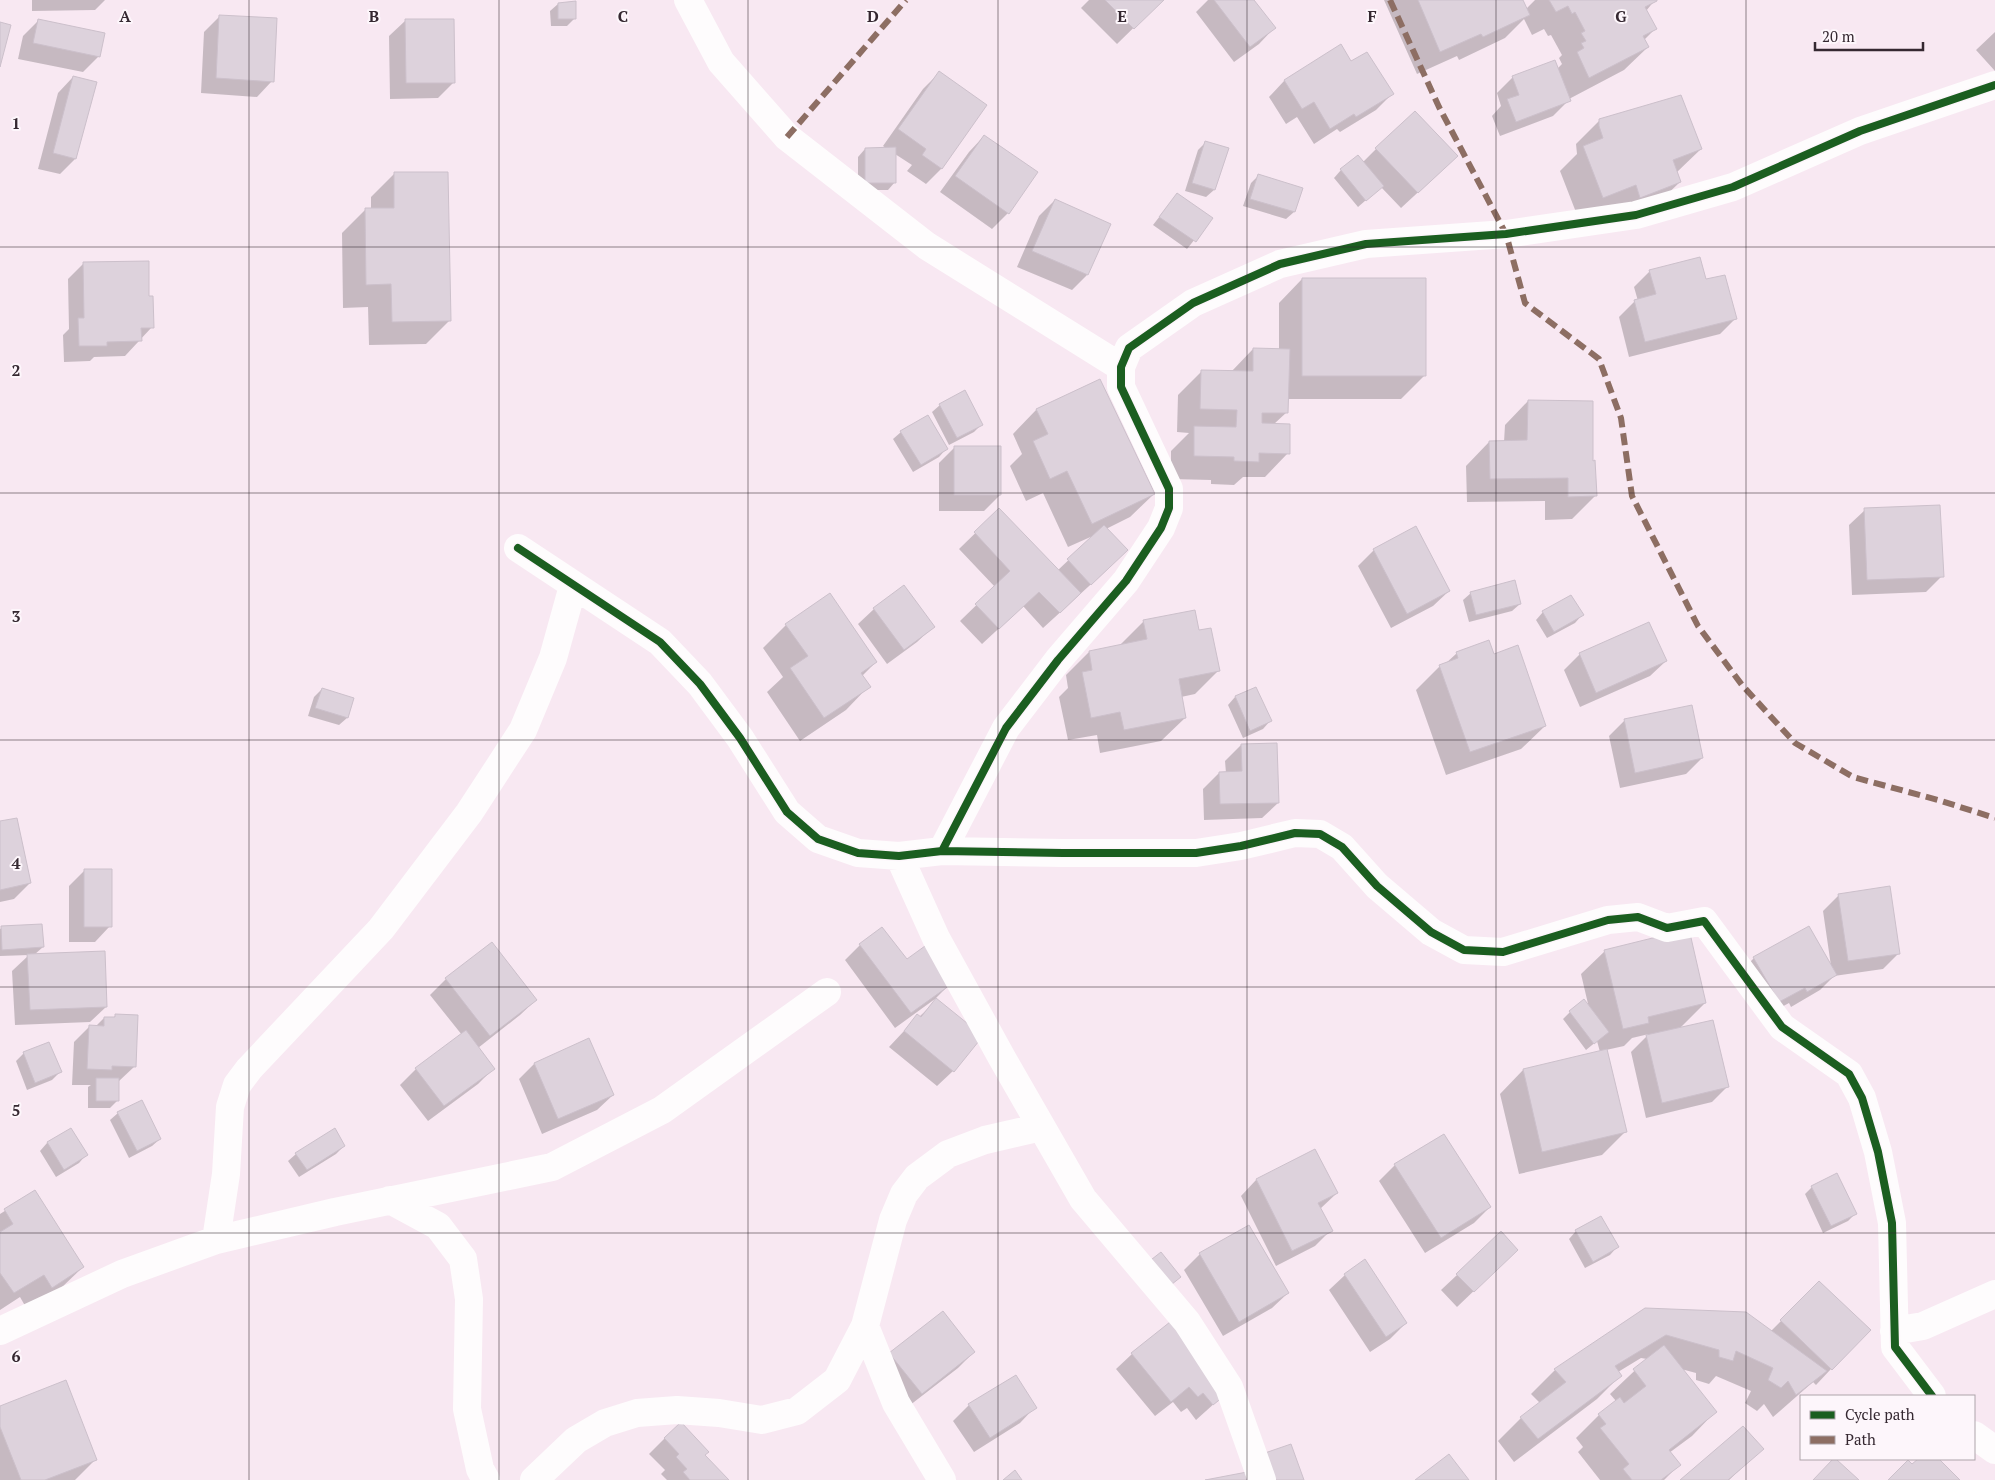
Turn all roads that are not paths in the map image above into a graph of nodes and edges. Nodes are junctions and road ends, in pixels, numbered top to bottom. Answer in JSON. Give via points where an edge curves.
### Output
{"nodes":[{"id":1,"x":688,"y":0,"type":"edge"},
{"id":2,"x":1995,"y":85,"type":"edge"},
{"id":3,"x":1120,"y":367,"type":"junction"},
{"id":4,"x":518,"y":548,"type":"dead end"},
{"id":5,"x":573,"y":586,"type":"junction"},
{"id":6,"x":942,"y":851,"type":"junction"},
{"id":7,"x":899,"y":856,"type":"junction"},
{"id":8,"x":827,"y":992,"type":"dead end"},
{"id":9,"x":1041,"y":1127,"type":"junction"},
{"id":10,"x":390,"y":1200,"type":"junction"},
{"id":11,"x":216,"y":1240,"type":"junction"},
{"id":12,"x":1995,"y":1294,"type":"edge"},
{"id":13,"x":865,"y":1326,"type":"junction"},
{"id":14,"x":0,"y":1331,"type":"edge"},
{"id":15,"x":1894,"y":1331,"type":"junction"},
{"id":16,"x":1931,"y":1395,"type":"edge"},
{"id":17,"x":1975,"y":1435,"type":"edge"},
{"id":18,"x":1995,"y":1450,"type":"edge"},
{"id":19,"x":486,"y":1480,"type":"edge"},
{"id":20,"x":534,"y":1480,"type":"edge"},
{"id":21,"x":942,"y":1480,"type":"edge"},
{"id":22,"x":1262,"y":1480,"type":"edge"}],
"edges":[{"from":1,"to":3,"type":"street","via":[[721,62],[787,136],[927,246]]},
{"from":2,"to":3,"type":"street","via":[[1860,131],[1732,187],[1636,215],[1506,234],[1366,244],[1280,264],[1194,303],[1129,348]]},
{"from":3,"to":6,"type":"street","via":[[1121,387],[1169,489],[1169,508],[1161,528],[1126,581],[1058,660],[1006,728]]},
{"from":4,"to":5,"type":"street"},
{"from":5,"to":7,"type":"street","via":[[660,642],[700,684],[787,812],[818,839],[858,853]]},
{"from":5,"to":11,"type":"street","via":[[553,658],[523,730],[468,813],[381,929],[237,1085],[230,1108],[226,1174]]},
{"from":6,"to":7,"type":"street"},
{"from":6,"to":15,"type":"street","via":[[1196,853],[1295,833],[1320,834],[1342,847],[1377,886],[1431,932],[1464,950],[1503,952],[1608,920],[1638,917],[1667,928],[1704,921],[1782,1027],[1849,1074],[1862,1098],[1878,1152],[1892,1224]]},
{"from":7,"to":9,"type":"street","via":[[936,938]]},
{"from":8,"to":10,"type":"street","via":[[662,1110],[552,1167]]},
{"from":9,"to":13,"type":"street","via":[[986,1140],[948,1154],[917,1177],[904,1194],[893,1220]]},
{"from":9,"to":22,"type":"street","via":[[1083,1199],[1187,1322],[1229,1387]]},
{"from":10,"to":11,"type":"street"},
{"from":10,"to":19,"type":"street","via":[[438,1226],[462,1259],[468,1299],[467,1409],[480,1469]]},
{"from":11,"to":14,"type":"street","via":[[122,1274]]},
{"from":12,"to":15,"type":"street","via":[[1923,1326]]},
{"from":13,"to":20,"type":"street","via":[[837,1380],[797,1411],[762,1420],[676,1410],[637,1413],[605,1423],[576,1440]]},
{"from":13,"to":21,"type":"street","via":[[896,1403]]},
{"from":15,"to":16,"type":"street","via":[[1895,1347]]},
{"from":17,"to":18,"type":"street"}]}
